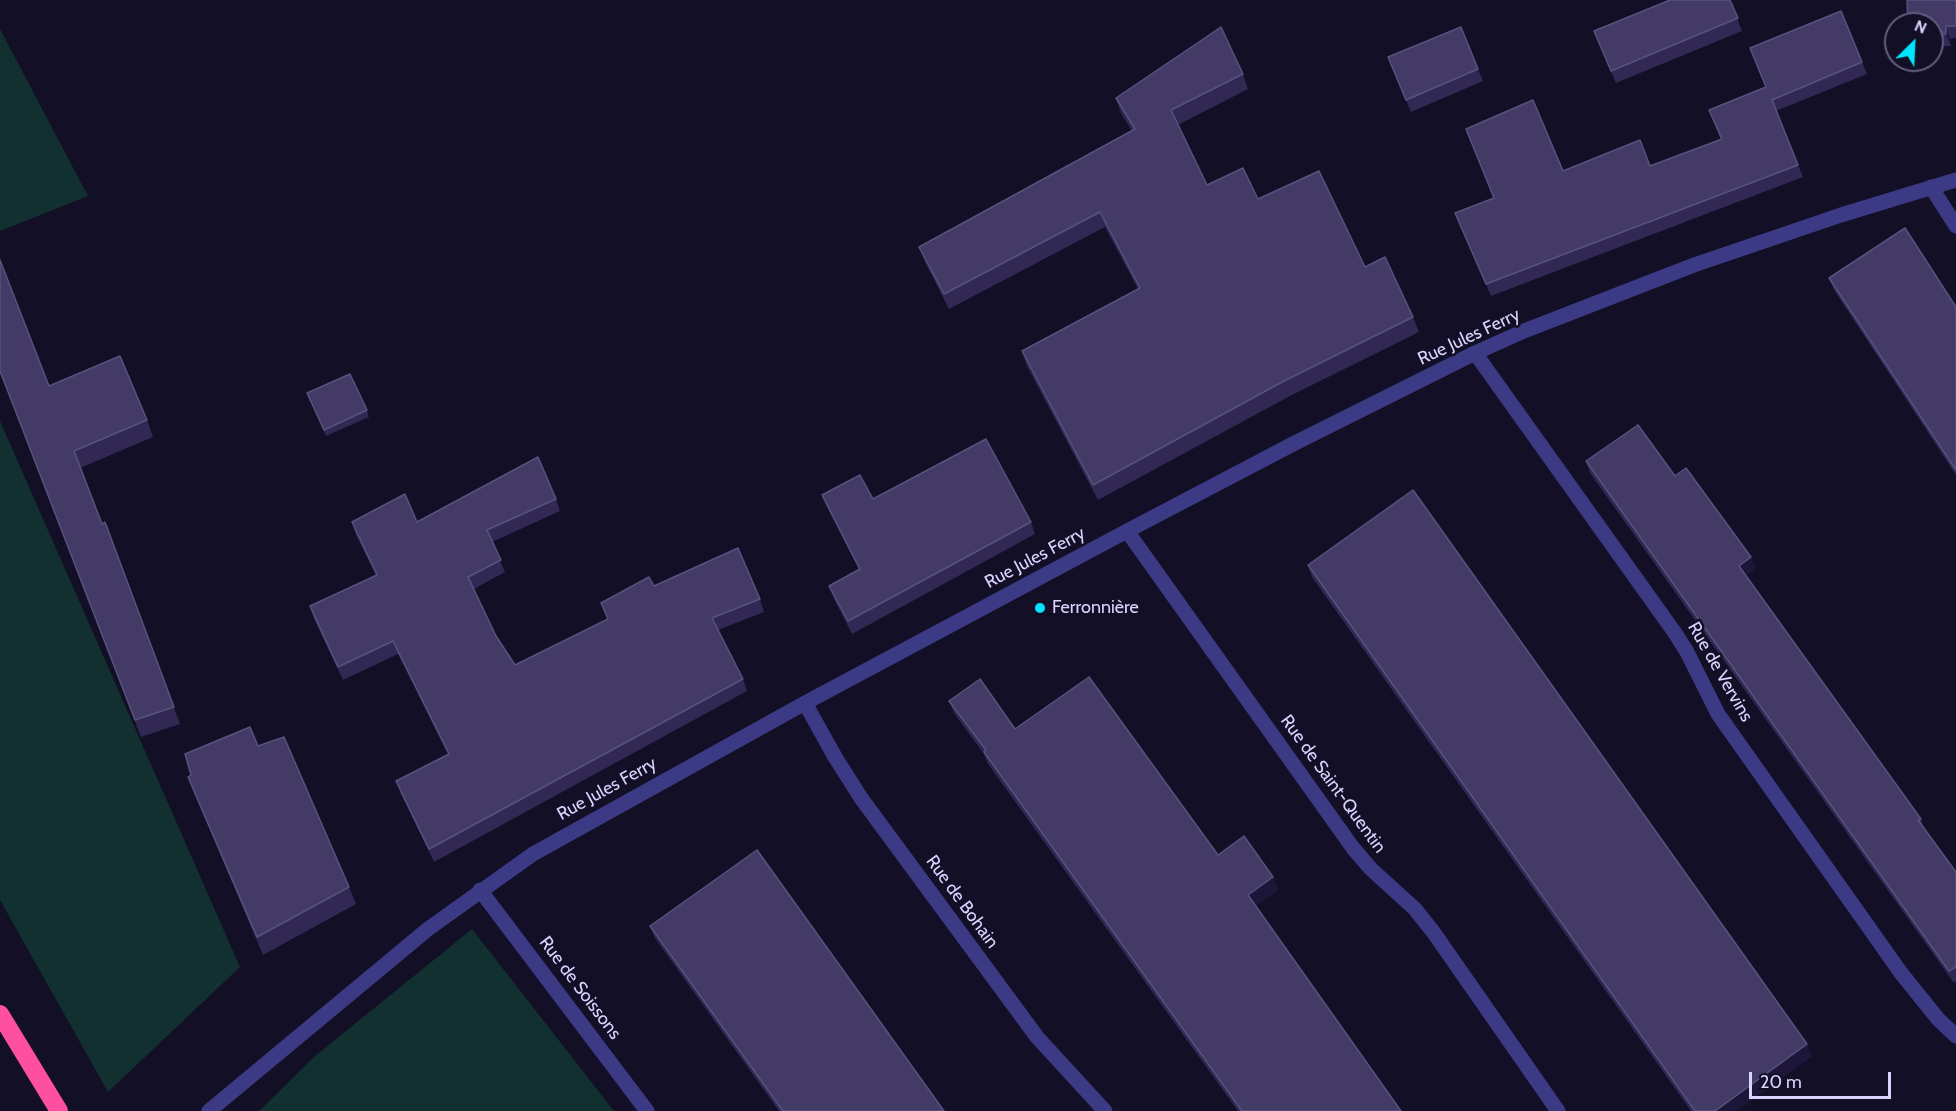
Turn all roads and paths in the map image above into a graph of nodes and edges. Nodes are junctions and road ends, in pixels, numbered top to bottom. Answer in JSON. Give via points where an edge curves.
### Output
{"nodes":[{"id":1,"x":1956,"y":180,"type":"edge"},
{"id":2,"x":1930,"y":187,"type":"junction"},
{"id":3,"x":1956,"y":226,"type":"edge"},
{"id":4,"x":1475,"y":353,"type":"junction"},
{"id":5,"x":1127,"y":531,"type":"junction"},
{"id":6,"x":805,"y":704,"type":"junction"},
{"id":7,"x":480,"y":890,"type":"junction"},
{"id":8,"x":0,"y":1014,"type":"edge"},
{"id":9,"x":1956,"y":1036,"type":"edge"},
{"id":10,"x":59,"y":1111,"type":"edge"},
{"id":11,"x":209,"y":1111,"type":"edge"},
{"id":12,"x":646,"y":1111,"type":"edge"},
{"id":13,"x":1105,"y":1111,"type":"edge"},
{"id":14,"x":1558,"y":1111,"type":"edge"}],
"edges":[{"from":1,"to":2,"type":"street","name":"Rue Jules Ferry"},
{"from":2,"to":3,"type":"street"},
{"from":2,"to":4,"type":"street","name":"Rue Jules Ferry","via":[[1694,265]]},
{"from":4,"to":5,"type":"street","name":"Rue Jules Ferry"},
{"from":4,"to":9,"type":"street","name":"Rue de Vervins","via":[[1675,633],[1708,697],[1901,974]]},
{"from":5,"to":6,"type":"street","name":"Rue Jules Ferry"},
{"from":5,"to":14,"type":"street","name":"Rue de Saint-Quentin","via":[[1353,848],[1434,933]]},
{"from":6,"to":7,"type":"street","name":"Rue Jules Ferry","via":[[572,830]]},
{"from":6,"to":13,"type":"street","name":"Rue de Bohain","via":[[868,808],[1037,1037]]},
{"from":7,"to":11,"type":"street","name":"Rue Jules Ferry","via":[[428,928]]},
{"from":7,"to":12,"type":"street","name":"Rue de Soissons"},
{"from":8,"to":10,"type":"highway"}]}
